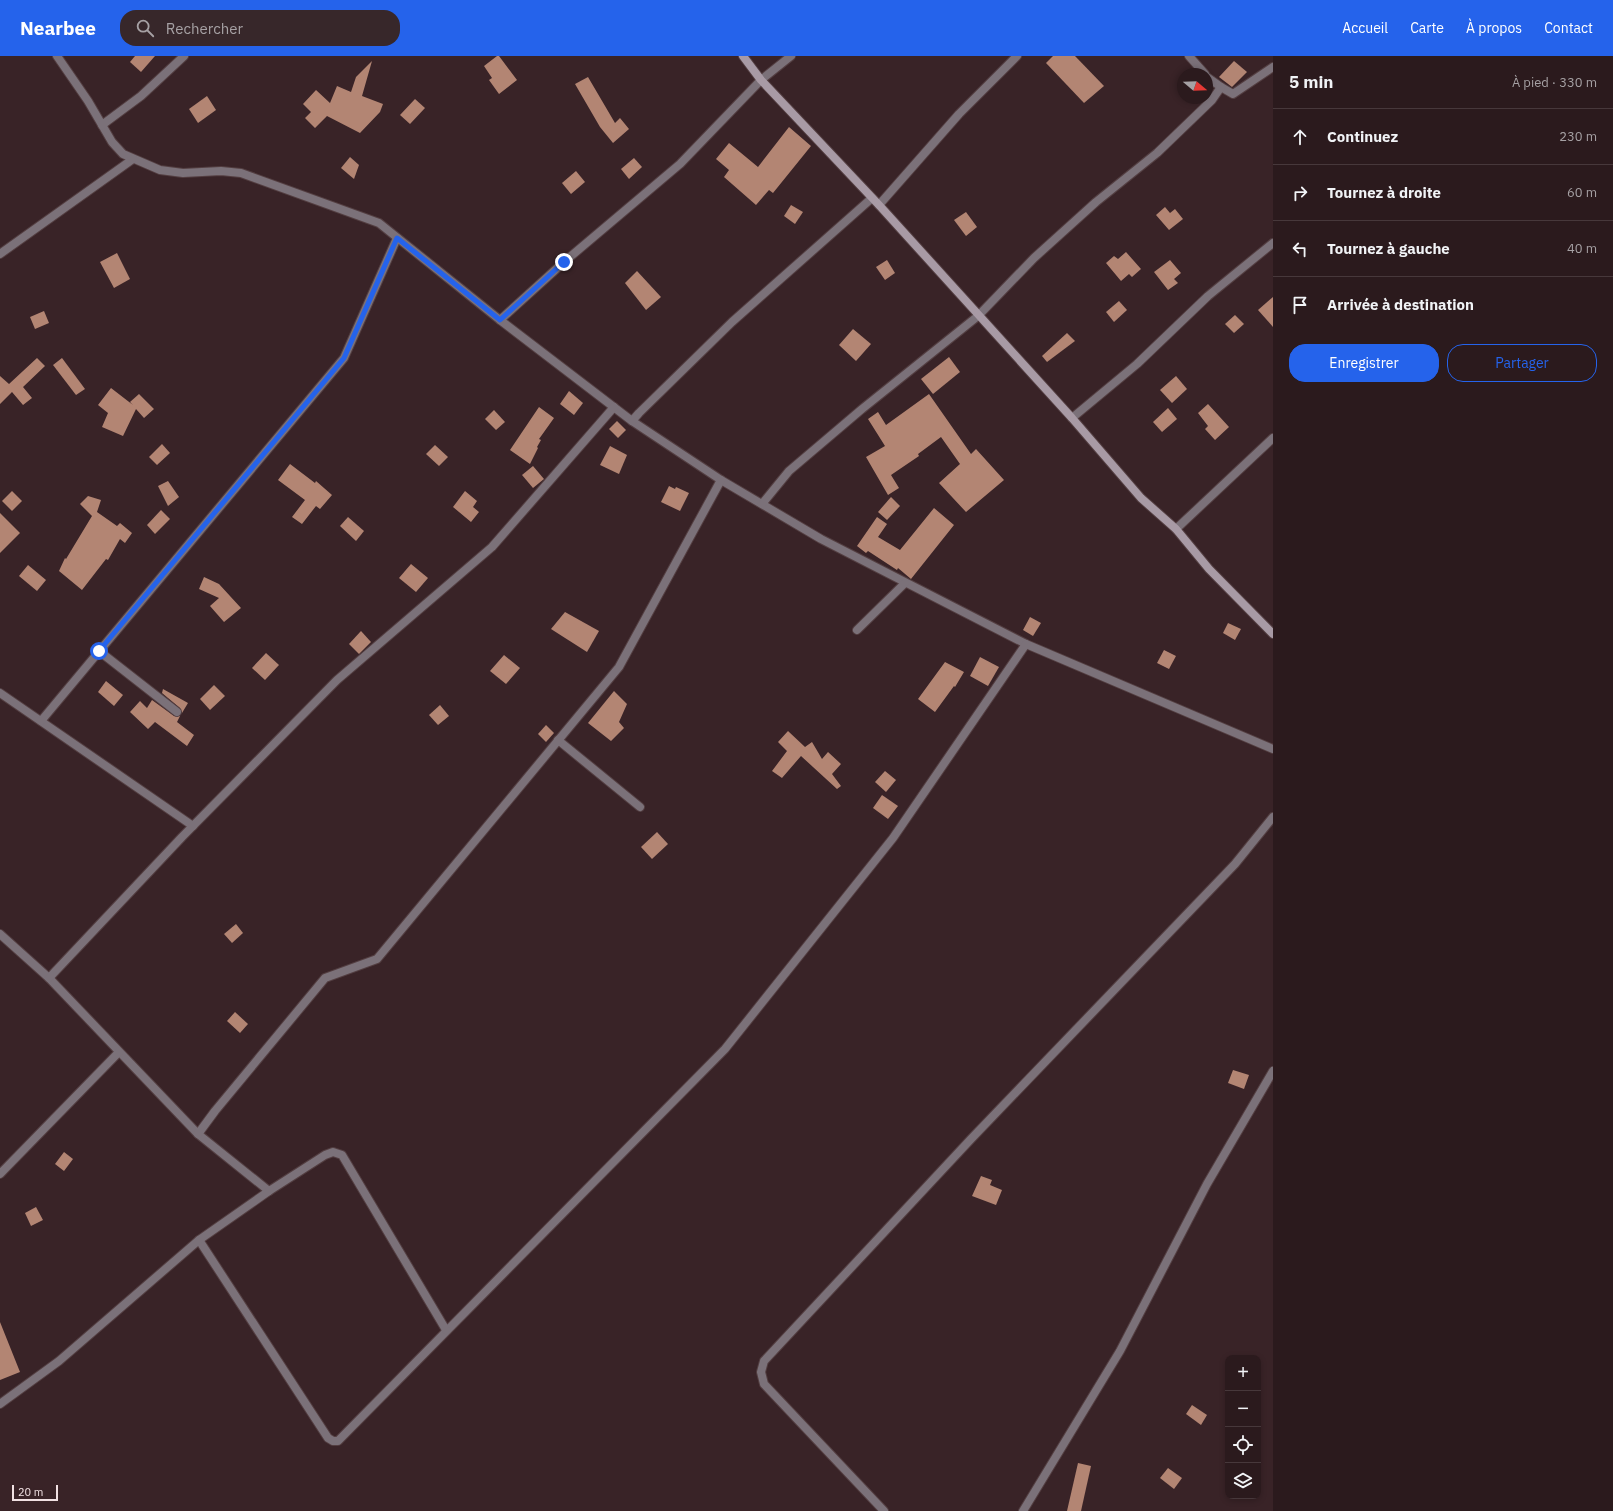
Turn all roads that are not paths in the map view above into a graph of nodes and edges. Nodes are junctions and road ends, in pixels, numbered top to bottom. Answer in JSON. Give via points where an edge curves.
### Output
{"nodes":[{"id":1,"x":57,"y":56,"type":"edge"},
{"id":2,"x":184,"y":56,"type":"edge"},
{"id":3,"x":743,"y":56,"type":"edge"},
{"id":4,"x":791,"y":56,"type":"edge"},
{"id":5,"x":1017,"y":56,"type":"edge"},
{"id":6,"x":1189,"y":56,"type":"edge"},
{"id":7,"x":1273,"y":67,"type":"edge"},
{"id":8,"x":1200,"y":68,"type":"edge"},
{"id":9,"x":761,"y":80,"type":"junction"},
{"id":10,"x":1213,"y":82,"type":"edge"},
{"id":11,"x":1220,"y":87,"type":"junction"},
{"id":12,"x":102,"y":125,"type":"junction"},
{"id":13,"x":133,"y":159,"type":"junction"},
{"id":14,"x":872,"y":198,"type":"junction"},
{"id":15,"x":879,"y":205,"type":"junction"},
{"id":16,"x":397,"y":238,"type":"junction"},
{"id":17,"x":1273,"y":243,"type":"edge"},
{"id":18,"x":0,"y":254,"type":"edge"},
{"id":19,"x":978,"y":316,"type":"junction"},
{"id":20,"x":500,"y":320,"type":"junction"},
{"id":21,"x":614,"y":407,"type":"junction"},
{"id":22,"x":1072,"y":418,"type":"junction"},
{"id":23,"x":632,"y":421,"type":"junction"},
{"id":24,"x":1273,"y":438,"type":"edge"},
{"id":25,"x":720,"y":480,"type":"junction"},
{"id":26,"x":762,"y":504,"type":"junction"},
{"id":27,"x":1176,"y":529,"type":"junction"},
{"id":28,"x":906,"y":583,"type":"junction"},
{"id":29,"x":1271,"y":629,"type":"edge"},
{"id":30,"x":857,"y":630,"type":"dead end"},
{"id":31,"x":1026,"y":644,"type":"junction"},
{"id":32,"x":99,"y":651,"type":"junction"},
{"id":33,"x":0,"y":693,"type":"edge"},
{"id":34,"x":177,"y":712,"type":"dead end"},
{"id":35,"x":41,"y":721,"type":"junction"},
{"id":36,"x":558,"y":740,"type":"junction"},
{"id":37,"x":1273,"y":750,"type":"edge"},
{"id":38,"x":640,"y":807,"type":"dead end"},
{"id":39,"x":1273,"y":817,"type":"edge"},
{"id":40,"x":193,"y":826,"type":"junction"},
{"id":41,"x":0,"y":934,"type":"edge"},
{"id":42,"x":49,"y":978,"type":"junction"},
{"id":43,"x":119,"y":1052,"type":"junction"},
{"id":44,"x":1273,"y":1071,"type":"edge"},
{"id":45,"x":198,"y":1134,"type":"junction"},
{"id":46,"x":0,"y":1174,"type":"edge"},
{"id":47,"x":269,"y":1190,"type":"junction"},
{"id":48,"x":199,"y":1240,"type":"junction"},
{"id":49,"x":446,"y":1330,"type":"junction"},
{"id":50,"x":0,"y":1404,"type":"edge"},
{"id":51,"x":884,"y":1511,"type":"edge"},
{"id":52,"x":1023,"y":1511,"type":"edge"}],
"edges":[{"from":1,"to":12,"type":"street"},
{"from":2,"to":12,"type":"street","via":[[141,96]]},
{"from":3,"to":9,"type":"street"},
{"from":4,"to":9,"type":"street"},
{"from":5,"to":15,"type":"street","via":[[959,114]]},
{"from":6,"to":8,"type":"street"},
{"from":7,"to":11,"type":"street","via":[[1236,93],[1230,93]]},
{"from":9,"to":14,"type":"street"},
{"from":9,"to":20,"type":"street","via":[[680,164]]},
{"from":10,"to":11,"type":"street"},
{"from":11,"to":19,"type":"street","via":[[1212,100],[1157,153],[1096,202],[1034,258]]},
{"from":12,"to":13,"type":"street","via":[[112,142],[123,154]]},
{"from":13,"to":16,"type":"street","via":[[160,170],[183,173],[241,173],[360,215],[379,223]]},
{"from":13,"to":18,"type":"street"},
{"from":14,"to":15,"type":"street"},
{"from":14,"to":23,"type":"street","via":[[732,322]]},
{"from":15,"to":19,"type":"street"},
{"from":16,"to":20,"type":"street"},
{"from":16,"to":32,"type":"street","via":[[344,358]]},
{"from":17,"to":22,"type":"street","via":[[1208,296],[1137,364]]},
{"from":19,"to":22,"type":"street"},
{"from":19,"to":26,"type":"street","via":[[862,408],[789,471]]},
{"from":20,"to":21,"type":"street"},
{"from":21,"to":23,"type":"street"},
{"from":21,"to":40,"type":"street","via":[[492,547],[337,680]]},
{"from":22,"to":27,"type":"street","via":[[1141,498]]},
{"from":23,"to":25,"type":"street"},
{"from":24,"to":27,"type":"street"},
{"from":25,"to":26,"type":"street"},
{"from":25,"to":36,"type":"street","via":[[619,667]]},
{"from":26,"to":28,"type":"street","via":[[821,539]]},
{"from":27,"to":29,"type":"street","via":[[1209,569]]},
{"from":28,"to":30,"type":"street"},
{"from":28,"to":31,"type":"street"},
{"from":31,"to":37,"type":"street"},
{"from":31,"to":49,"type":"street","via":[[892,838],[725,1049]]},
{"from":32,"to":34,"type":"street"},
{"from":32,"to":35,"type":"street"},
{"from":33,"to":35,"type":"street"},
{"from":35,"to":40,"type":"street"},
{"from":36,"to":38,"type":"street"},
{"from":36,"to":45,"type":"street","via":[[377,959],[325,978]]},
{"from":39,"to":51,"type":"street","via":[[1235,864],[971,1139],[764,1361],[761,1372],[764,1384]]},
{"from":40,"to":42,"type":"street"},
{"from":41,"to":42,"type":"street"},
{"from":42,"to":43,"type":"street"},
{"from":43,"to":45,"type":"street"},
{"from":43,"to":46,"type":"street"},
{"from":44,"to":52,"type":"street","via":[[1207,1184],[1120,1351]]},
{"from":45,"to":47,"type":"street"},
{"from":47,"to":48,"type":"street"},
{"from":47,"to":49,"type":"street","via":[[325,1155],[333,1152],[342,1155]]},
{"from":48,"to":49,"type":"street","via":[[328,1438],[333,1441],[338,1441]]},
{"from":48,"to":50,"type":"street","via":[[59,1361]]}]}
